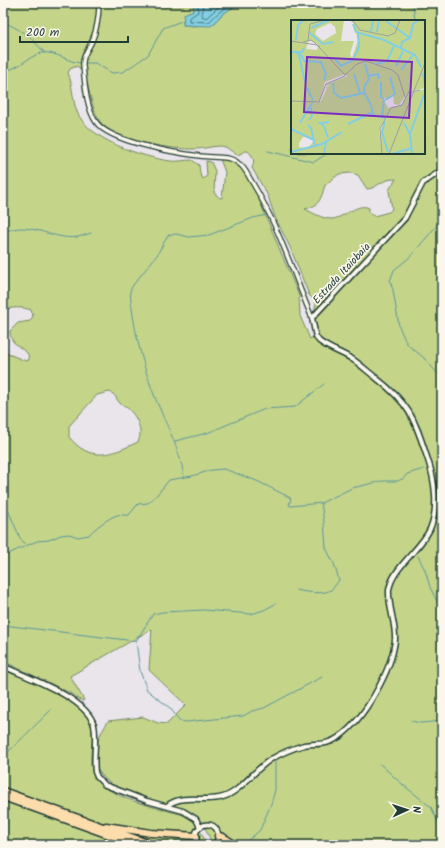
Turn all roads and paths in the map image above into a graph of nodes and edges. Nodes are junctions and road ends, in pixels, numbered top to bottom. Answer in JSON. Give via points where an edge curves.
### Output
{"nodes":[{"id":1,"x":99,"y":3,"type":"edge"},
{"id":2,"x":442,"y":170,"type":"edge"},
{"id":3,"x":312,"y":318,"type":"junction"},
{"id":4,"x":3,"y":666,"type":"edge"},
{"id":5,"x":3,"y":792,"type":"edge"},
{"id":6,"x":3,"y":797,"type":"edge"},
{"id":7,"x":168,"y":805,"type":"junction"},
{"id":8,"x":100,"y":826,"type":"junction"},
{"id":9,"x":200,"y":827,"type":"junction"},
{"id":10,"x":103,"y":833,"type":"junction"},
{"id":11,"x":196,"y":836,"type":"junction"},
{"id":12,"x":218,"y":836,"type":"junction"},
{"id":13,"x":132,"y":845,"type":"edge"},
{"id":14,"x":137,"y":845,"type":"edge"},
{"id":15,"x":153,"y":845,"type":"edge"},
{"id":16,"x":200,"y":845,"type":"edge"},
{"id":17,"x":214,"y":845,"type":"edge"},
{"id":18,"x":236,"y":845,"type":"edge"}],
"edges":[{"from":1,"to":3,"type":"street","via":[[96,27],[83,65],[89,105],[96,123],[111,135],[138,143],[191,155],[226,158],[239,163],[271,217]]},
{"from":2,"to":3,"type":"street","name":"Estrada Itaiobaia","via":[[420,186],[405,218]]},
{"from":3,"to":7,"type":"street","name":"Estrada Itaiobaia","via":[[319,342],[353,359],[391,389],[412,415],[434,480],[432,522],[424,538],[393,579],[390,596],[395,631],[393,647],[375,695],[347,730],[330,743],[303,746],[272,758],[227,796],[174,801]]},
{"from":4,"to":7,"type":"street","via":[[73,700],[87,712],[94,730],[97,777],[105,785],[146,801]]},
{"from":5,"to":8,"type":"highway"},
{"from":6,"to":10,"type":"highway"},
{"from":7,"to":9,"type":"street","via":[[190,814]]},
{"from":8,"to":11,"type":"highway"},
{"from":8,"to":15,"type":"highway"},
{"from":9,"to":11,"type":"street"},
{"from":9,"to":12,"type":"street","via":[[211,825]]},
{"from":10,"to":13,"type":"highway"},
{"from":10,"to":14,"type":"highway"},
{"from":11,"to":16,"type":"street"},
{"from":12,"to":17,"type":"street"},
{"from":12,"to":18,"type":"highway"}]}
